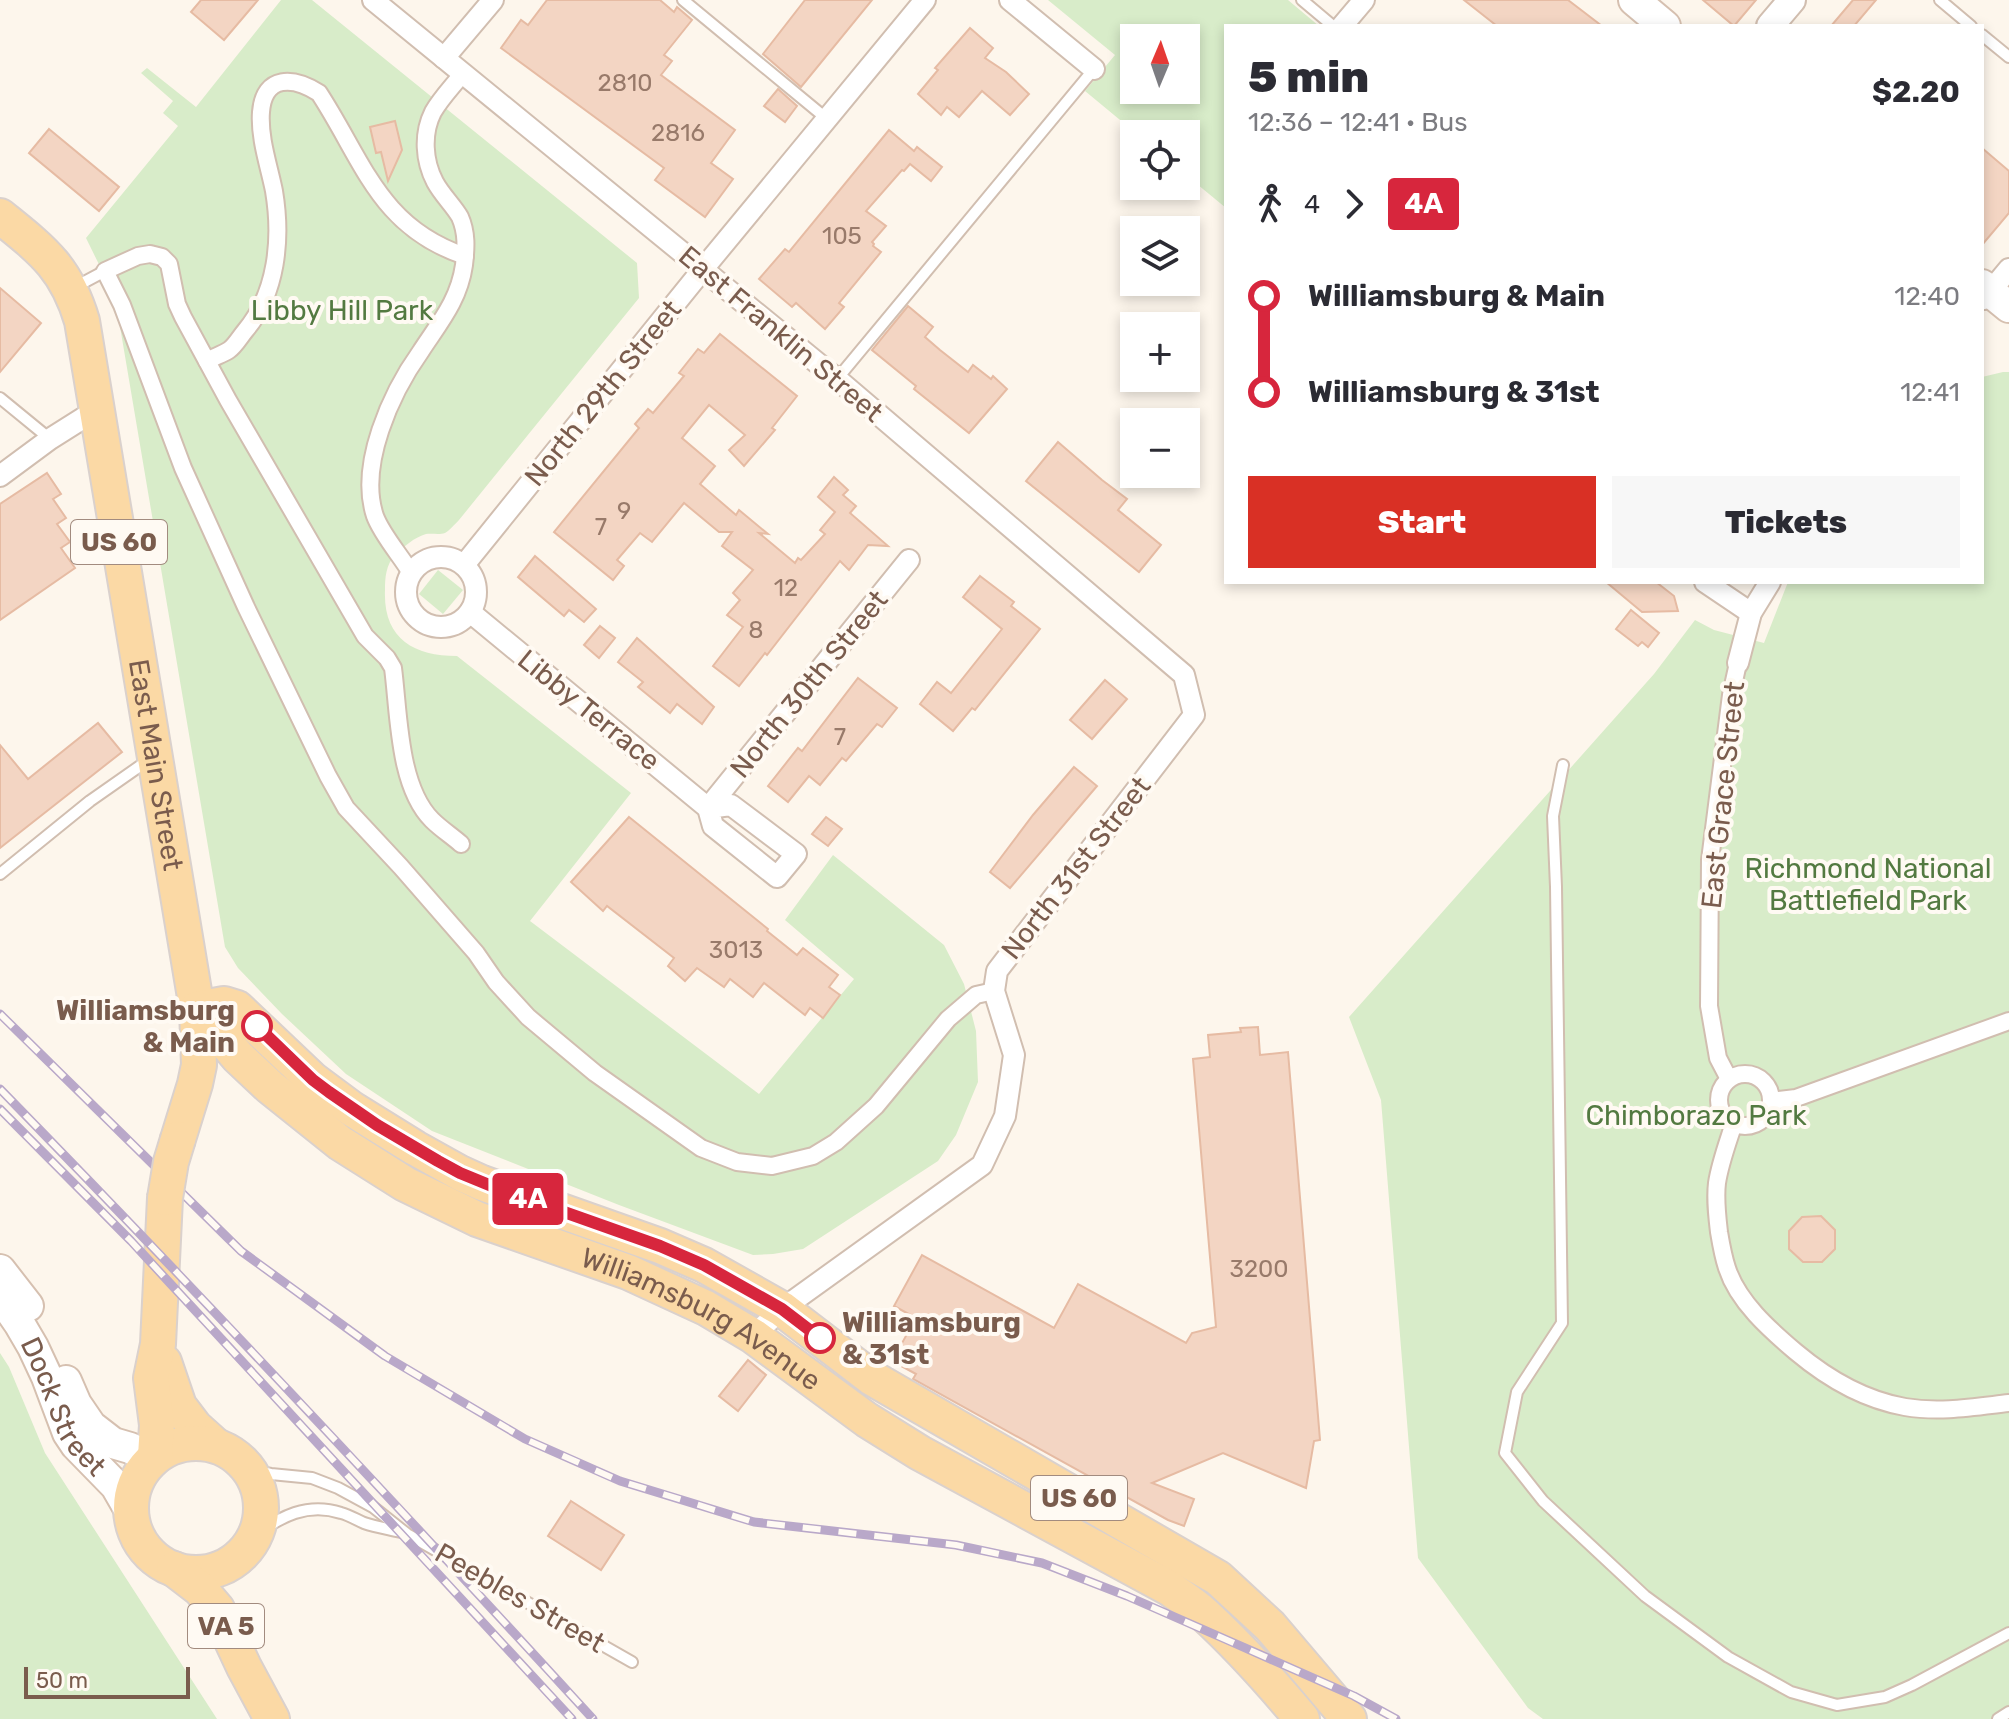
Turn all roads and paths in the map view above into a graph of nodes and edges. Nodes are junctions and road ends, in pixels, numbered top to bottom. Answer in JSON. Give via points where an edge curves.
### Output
{"nodes":[{"id":1,"x":373,"y":0,"type":"edge"},
{"id":2,"x":493,"y":0,"type":"edge"},
{"id":3,"x":683,"y":0,"type":"edge"},
{"id":4,"x":925,"y":0,"type":"edge"},
{"id":5,"x":1010,"y":0,"type":"edge"},
{"id":6,"x":1302,"y":0,"type":"edge"},
{"id":7,"x":1364,"y":0,"type":"edge"},
{"id":8,"x":1634,"y":0,"type":"edge"},
{"id":9,"x":1792,"y":0,"type":"edge"},
{"id":10,"x":1940,"y":0,"type":"edge"},
{"id":11,"x":1331,"y":24,"type":"edge"},
{"id":12,"x":1344,"y":24,"type":"edge"},
{"id":13,"x":1663,"y":24,"type":"edge"},
{"id":14,"x":1772,"y":24,"type":"edge"},
{"id":15,"x":1969,"y":24,"type":"edge"},
{"id":16,"x":1984,"y":37,"type":"edge"},
{"id":17,"x":2009,"y":57,"type":"edge"},
{"id":18,"x":444,"y":58,"type":"junction"},
{"id":19,"x":1094,"y":69,"type":"joint"},
{"id":20,"x":463,"y":73,"type":"junction"},
{"id":21,"x":827,"y":119,"type":"junction"},
{"id":22,"x":0,"y":216,"type":"edge"},
{"id":23,"x":465,"y":256,"type":"junction"},
{"id":24,"x":703,"y":269,"type":"junction"},
{"id":25,"x":105,"y":271,"type":"junction"},
{"id":26,"x":70,"y":289,"type":"junction"},
{"id":27,"x":207,"y":361,"type":"junction"},
{"id":28,"x":837,"y":379,"type":"junction"},
{"id":29,"x":0,"y":398,"type":"edge"},
{"id":30,"x":96,"y":410,"type":"junction"},
{"id":31,"x":50,"y":439,"type":"junction"},
{"id":32,"x":0,"y":476,"type":"edge"},
{"id":33,"x":909,"y":560,"type":"dead end"},
{"id":34,"x":464,"y":565,"type":"junction"},
{"id":35,"x":411,"y":573,"type":"junction"},
{"id":36,"x":1708,"y":584,"type":"edge"},
{"id":37,"x":1769,"y":584,"type":"edge"},
{"id":38,"x":470,"y":612,"type":"junction"},
{"id":39,"x":1751,"y":613,"type":"junction"},
{"id":40,"x":1738,"y":663,"type":"joint"},
{"id":41,"x":1184,"y":675,"type":"joint"},
{"id":42,"x":155,"y":755,"type":"junction"},
{"id":43,"x":1563,"y":765,"type":"dead end"},
{"id":44,"x":708,"y":808,"type":"joint"},
{"id":45,"x":461,"y":844,"type":"dead end"},
{"id":46,"x":0,"y":874,"type":"edge"},
{"id":47,"x":994,"y":991,"type":"junction"},
{"id":48,"x":197,"y":1009,"type":"junction"},
{"id":49,"x":2009,"y":1021,"type":"edge"},
{"id":50,"x":1729,"y":1079,"type":"junction"},
{"id":51,"x":1771,"y":1101,"type":"junction"},
{"id":52,"x":1734,"y":1123,"type":"junction"},
{"id":53,"x":492,"y":1206,"type":"junction"},
{"id":54,"x":0,"y":1270,"type":"edge"},
{"id":55,"x":0,"y":1296,"type":"edge"},
{"id":56,"x":782,"y":1309,"type":"junction"},
{"id":57,"x":753,"y":1336,"type":"junction"},
{"id":58,"x":158,"y":1344,"type":"junction"},
{"id":59,"x":2009,"y":1403,"type":"edge"},
{"id":60,"x":215,"y":1445,"type":"junction"},
{"id":61,"x":154,"y":1458,"type":"junction"},
{"id":62,"x":249,"y":1470,"type":"junction"},
{"id":63,"x":1005,"y":1478,"type":"junction"},
{"id":64,"x":131,"y":1512,"type":"junction"},
{"id":65,"x":407,"y":1534,"type":"junction"},
{"id":66,"x":248,"y":1545,"type":"junction"},
{"id":67,"x":174,"y":1569,"type":"junction"},
{"id":68,"x":2009,"y":1633,"type":"edge"},
{"id":69,"x":632,"y":1662,"type":"dead end"},
{"id":70,"x":2009,"y":1712,"type":"edge"},
{"id":71,"x":272,"y":1719,"type":"edge"},
{"id":72,"x":294,"y":1719,"type":"edge"},
{"id":73,"x":1302,"y":1719,"type":"edge"},
{"id":74,"x":1349,"y":1719,"type":"edge"},
{"id":75,"x":1998,"y":1719,"type":"edge"}],
"edges":[{"from":1,"to":18,"type":"street","name":"East Franklin Street"},
{"from":2,"to":18,"type":"street"},
{"from":3,"to":21,"type":"lane"},
{"from":4,"to":21,"type":"street","name":"North 29th Street"},
{"from":5,"to":19,"type":"street"},
{"from":6,"to":11,"type":"lane"},
{"from":7,"to":12,"type":"street"},
{"from":8,"to":13,"type":"main road"},
{"from":9,"to":14,"type":"street"},
{"from":10,"to":15,"type":"lane"},
{"from":16,"to":17,"type":"lane"},
{"from":18,"to":20,"type":"street","name":"East Franklin Street"},
{"from":19,"to":28,"type":"lane"},
{"from":20,"to":23,"type":"street","via":[[434,110],[426,147],[435,183],[459,217],[467,241]]},
{"from":20,"to":24,"type":"street","name":"East Franklin Street"},
{"from":21,"to":24,"type":"street","name":"North 29th Street"},
{"from":22,"to":26,"type":"main road","name":"East Main Street","number":"US 60","via":[[56,265]]},
{"from":23,"to":27,"type":"street","via":[[426,240],[383,199],[319,93],[288,81],[273,85],[261,112],[278,236],[273,275],[257,317],[230,349]]},
{"from":23,"to":35,"type":"street","via":[[459,291],[394,395],[371,469],[376,518]]},
{"from":24,"to":28,"type":"street","name":"East Franklin Street"},
{"from":24,"to":34,"type":"street","name":"North 29th Street"},
{"from":25,"to":26,"type":"lane"},
{"from":25,"to":27,"type":"street","via":[[138,256],[162,257],[169,264],[177,304]]},
{"from":25,"to":47,"type":"street","via":[[183,468],[346,808],[528,1017],[595,1073],[701,1148],[737,1162],[772,1166],[813,1156],[836,1142],[876,1106],[948,1019],[976,995]]},
{"from":26,"to":30,"type":"main road","name":"East Main Street","number":"US 60","via":[[82,321]]},
{"from":27,"to":45,"type":"street","via":[[365,636],[393,668],[404,761],[413,790],[432,819]]},
{"from":28,"to":41,"type":"street","name":"East Franklin Street"},
{"from":29,"to":31,"type":"lane"},
{"from":30,"to":31,"type":"street"},
{"from":30,"to":42,"type":"main road","name":"East Main Street","number":"US 60"},
{"from":31,"to":32,"type":"street"},
{"from":33,"to":44,"type":"street","name":"North 30th Street"},
{"from":34,"to":35,"type":"street","via":[[430,558]]},
{"from":34,"to":38,"type":"street","via":[[475,583]]},
{"from":35,"to":38,"type":"street","via":[[409,608],[426,624],[450,626]]},
{"from":36,"to":39,"type":"street"},
{"from":37,"to":39,"type":"street","name":"East Grace Street"},
{"from":38,"to":44,"type":"street","name":"Libby Terrace"},
{"from":39,"to":40,"type":"street","name":"East Grace Street"},
{"from":40,"to":50,"type":"street","name":"East Grace Street","via":[[1710,860],[1709,1006],[1718,1058]]},
{"from":41,"to":47,"type":"street","name":"North 31st Street","via":[[1194,715],[997,971]]},
{"from":42,"to":46,"type":"lane"},
{"from":42,"to":48,"type":"main road","name":"East Main Street","number":"US 60"},
{"from":43,"to":68,"type":"lane","via":[[1553,816],[1562,1323],[1517,1392],[1505,1453],[1543,1501],[1645,1596],[1728,1657],[1791,1692],[1837,1705],[1885,1697]]},
{"from":47,"to":56,"type":"street","name":"North 31st Street","via":[[1014,1055],[1005,1116],[982,1165]]},
{"from":48,"to":53,"type":"main road","name":"Williamsburg Avenue","number":"US 60","via":[[238,1057],[340,1143],[405,1184]]},
{"from":48,"to":58,"type":"main road","name":"East Main Street","bridge":true,"via":[[199,1065],[165,1198]]},
{"from":49,"to":51,"type":"street","via":[[1796,1098]]},
{"from":50,"to":51,"type":"street","via":[[1741,1074],[1760,1078]]},
{"from":50,"to":52,"type":"street","name":"East Grace Street","via":[[1719,1103]]},
{"from":51,"to":52,"type":"street","via":[[1759,1122]]},
{"from":52,"to":59,"type":"street","via":[[1717,1182],[1722,1248],[1740,1293],[1774,1334],[1841,1384],[1904,1407],[1943,1410]]},
{"from":53,"to":56,"type":"main road","name":"Williamsburg Avenue","number":"US 60","via":[[660,1246]]},
{"from":53,"to":57,"type":"main road","name":"Williamsburg Avenue","number":"US 60","via":[[592,1259],[706,1308]]},
{"from":54,"to":61,"type":"main road","name":"Dock Street","via":[[37,1320],[83,1416],[113,1443]]},
{"from":55,"to":64,"type":"main road","name":"Dock Street","via":[[33,1347],[68,1433],[116,1486]]},
{"from":56,"to":57,"type":"street","name":"North 31st Street"},
{"from":56,"to":63,"type":"main road","name":"Williamsburg Avenue","number":"US 60"},
{"from":57,"to":63,"type":"main road","name":"Williamsburg Avenue","number":"US 60","via":[[920,1453]]},
{"from":58,"to":60,"type":"main road","name":"East Main Street","via":[[179,1406]]},
{"from":58,"to":61,"type":"main road","name":"East Main Street","via":[[151,1378]]},
{"from":60,"to":61,"type":"main road","via":[[178,1445]]},
{"from":60,"to":62,"type":"main road"},
{"from":61,"to":64,"type":"main road","via":[[133,1487]]},
{"from":62,"to":65,"type":"lane","name":"Peebles Street","via":[[312,1478],[338,1488]]},
{"from":62,"to":66,"type":"main road","number":"VA 5","via":[[261,1503],[260,1520]]},
{"from":63,"to":73,"type":"main road","name":"Williamsburg Avenue","number":"US 60","via":[[1202,1611]]},
{"from":63,"to":74,"type":"main road","name":"Williamsburg Avenue","number":"US 60","via":[[1218,1578],[1270,1626]]},
{"from":64,"to":67,"type":"main road","number":"VA 5","via":[[133,1527],[149,1553]]},
{"from":65,"to":66,"type":"lane","name":"Peebles Street","via":[[341,1512],[313,1509],[284,1516]]},
{"from":65,"to":69,"type":"lane","name":"Peebles Street"},
{"from":66,"to":67,"type":"main road","via":[[217,1569]]},
{"from":66,"to":72,"type":"main road","number":"VA 5","via":[[236,1588],[240,1614]]},
{"from":67,"to":71,"type":"main road","number":"VA 5","via":[[217,1609]]},
{"from":70,"to":75,"type":"lane"}]}
